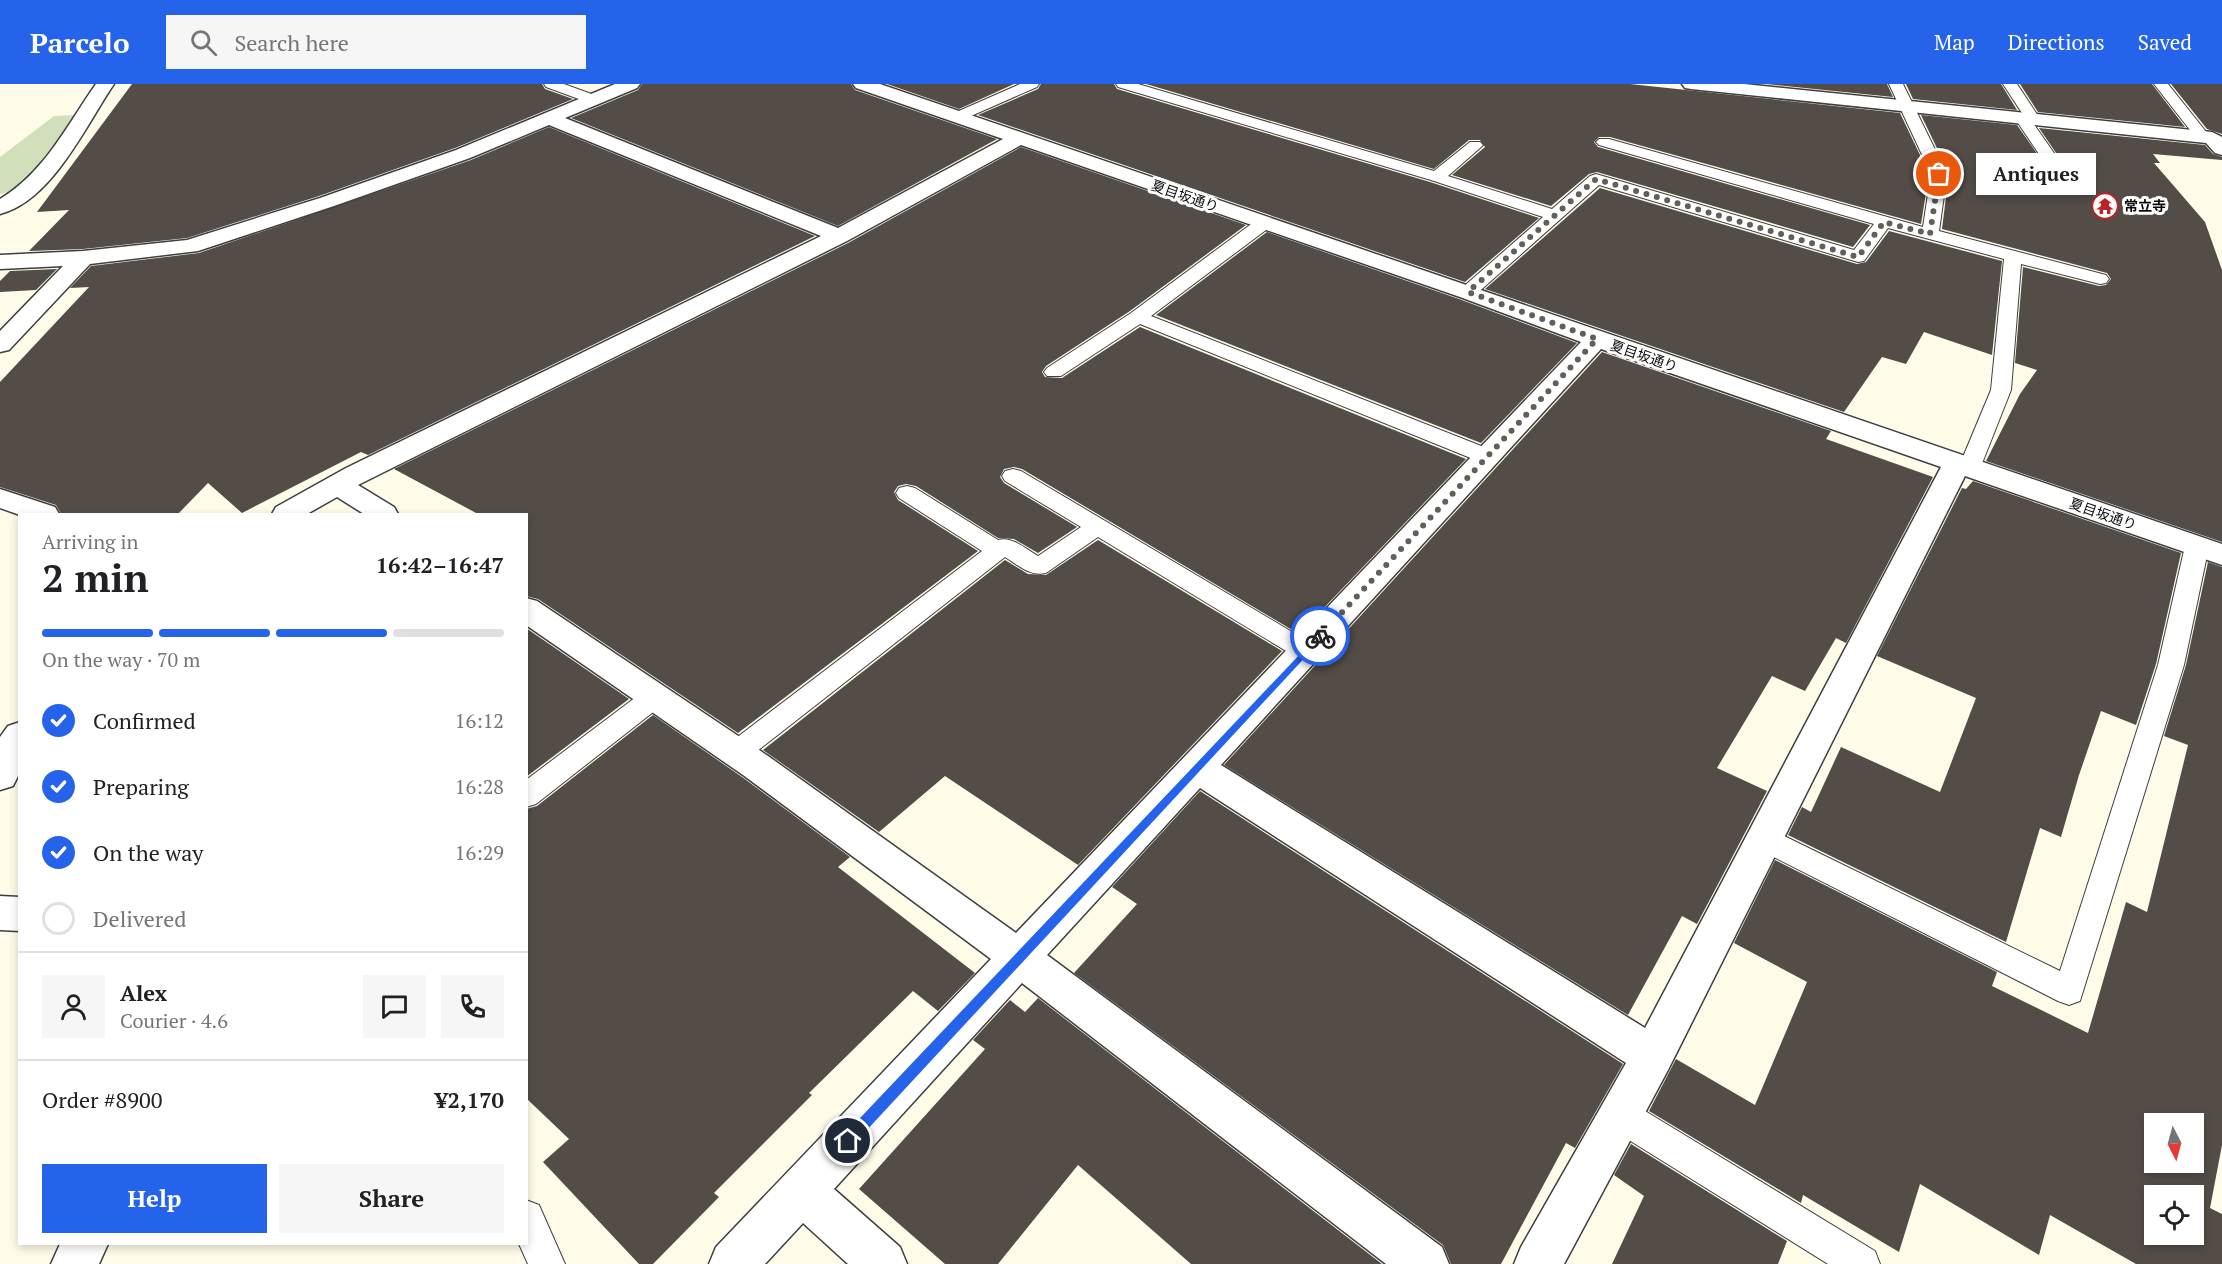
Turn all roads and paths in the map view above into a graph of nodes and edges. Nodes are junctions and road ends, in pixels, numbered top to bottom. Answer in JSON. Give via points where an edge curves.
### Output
{"nodes":[{"id":1,"x":105,"y":84,"type":"edge"},
{"id":2,"x":551,"y":84,"type":"edge"},
{"id":3,"x":631,"y":84,"type":"edge"},
{"id":4,"x":862,"y":84,"type":"edge"},
{"id":5,"x":1032,"y":84,"type":"edge"},
{"id":6,"x":1123,"y":84,"type":"edge"},
{"id":7,"x":1691,"y":84,"type":"edge"},
{"id":8,"x":1896,"y":84,"type":"edge"},
{"id":9,"x":2010,"y":84,"type":"edge"},
{"id":10,"x":2161,"y":84,"type":"edge"},
{"id":11,"x":592,"y":99,"type":"junction"},
{"id":12,"x":1906,"y":105,"type":"junction"},
{"id":13,"x":957,"y":117,"type":"junction"},
{"id":14,"x":548,"y":118,"type":"junction"},
{"id":15,"x":2027,"y":118,"type":"junction"},
{"id":16,"x":1019,"y":138,"type":"junction"},
{"id":17,"x":2214,"y":140,"type":"edge"},
{"id":18,"x":1604,"y":142,"type":"dead end"},
{"id":19,"x":1475,"y":145,"type":"dead end"},
{"id":20,"x":2053,"y":163,"type":"dead end"},
{"id":21,"x":1437,"y":177,"type":"junction"},
{"id":22,"x":0,"y":208,"type":"edge"},
{"id":23,"x":1556,"y":216,"type":"junction"},
{"id":24,"x":1884,"y":222,"type":"junction"},
{"id":25,"x":1264,"y":223,"type":"junction"},
{"id":26,"x":1930,"y":234,"type":"junction"},
{"id":27,"x":839,"y":236,"type":"junction"},
{"id":28,"x":2013,"y":257,"type":"junction"},
{"id":29,"x":83,"y":258,"type":"junction"},
{"id":30,"x":0,"y":262,"type":"edge"},
{"id":31,"x":2100,"y":279,"type":"dead end"},
{"id":32,"x":1468,"y":292,"type":"junction"},
{"id":33,"x":1138,"y":317,"type":"junction"},
{"id":34,"x":1597,"y":339,"type":"junction"},
{"id":35,"x":0,"y":345,"type":"edge"},
{"id":36,"x":1054,"y":372,"type":"dead end"},
{"id":37,"x":1486,"y":456,"type":"junction"},
{"id":38,"x":1956,"y":465,"type":"junction"},
{"id":39,"x":1013,"y":476,"type":"dead end"},
{"id":40,"x":339,"y":485,"type":"junction"},
{"id":41,"x":907,"y":493,"type":"dead end"},
{"id":42,"x":0,"y":498,"type":"edge"},
{"id":43,"x":42,"y":513,"type":"edge"},
{"id":44,"x":288,"y":513,"type":"edge"},
{"id":45,"x":382,"y":513,"type":"edge"},
{"id":46,"x":1098,"y":526,"type":"junction"},
{"id":47,"x":998,"y":550,"type":"junction"},
{"id":48,"x":2209,"y":550,"type":"edge"},
{"id":49,"x":528,"y":610,"type":"edge"},
{"id":50,"x":1305,"y":651,"type":"junction"},
{"id":51,"x":657,"y":695,"type":"junction"},
{"id":52,"x":11,"y":745,"type":"edge"},
{"id":53,"x":737,"y":752,"type":"junction"},
{"id":54,"x":1197,"y":768,"type":"junction"},
{"id":55,"x":0,"y":776,"type":"edge"},
{"id":56,"x":528,"y":794,"type":"edge"},
{"id":57,"x":1764,"y":839,"type":"junction"},
{"id":58,"x":0,"y":913,"type":"edge"},
{"id":59,"x":18,"y":914,"type":"edge"},
{"id":60,"x":1017,"y":957,"type":"junction"},
{"id":61,"x":1653,"y":1056,"type":"junction"},
{"id":62,"x":1620,"y":1114,"type":"junction"},
{"id":63,"x":802,"y":1191,"type":"junction"},
{"id":64,"x":528,"y":1222,"type":"edge"},
{"id":65,"x":84,"y":1245,"type":"edge"},
{"id":66,"x":75,"y":1264,"type":"edge"},
{"id":67,"x":547,"y":1264,"type":"edge"},
{"id":68,"x":733,"y":1264,"type":"edge"},
{"id":69,"x":883,"y":1264,"type":"edge"},
{"id":70,"x":1425,"y":1264,"type":"edge"},
{"id":71,"x":1538,"y":1264,"type":"edge"},
{"id":72,"x":1862,"y":1264,"type":"edge"}],
"edges":[{"from":1,"to":22,"type":"street","via":[[55,163],[26,193]]},
{"from":2,"to":11,"type":"lane"},
{"from":3,"to":11,"type":"street"},
{"from":4,"to":13,"type":"street","name":"夏目坂通り"},
{"from":5,"to":13,"type":"lane"},
{"from":6,"to":21,"type":"lane"},
{"from":7,"to":12,"type":"street"},
{"from":8,"to":12,"type":"lane"},
{"from":9,"to":15,"type":"lane"},
{"from":10,"to":17,"type":"lane"},
{"from":11,"to":14,"type":"street"},
{"from":12,"to":15,"type":"street"},
{"from":12,"to":26,"type":"lane","via":[[1939,174]]},
{"from":13,"to":16,"type":"street","name":"夏目坂通り"},
{"from":14,"to":27,"type":"street"},
{"from":14,"to":29,"type":"street","via":[[463,154],[190,246]]},
{"from":15,"to":17,"type":"street"},
{"from":15,"to":20,"type":"lane"},
{"from":16,"to":25,"type":"street","name":"夏目坂通り"},
{"from":16,"to":27,"type":"street"},
{"from":18,"to":24,"type":"lane"},
{"from":19,"to":21,"type":"lane"},
{"from":21,"to":23,"type":"lane"},
{"from":23,"to":24,"type":"lane","via":[[1596,179],[1858,257]]},
{"from":23,"to":32,"type":"lane"},
{"from":24,"to":26,"type":"lane"},
{"from":25,"to":32,"type":"street","name":"夏目坂通り"},
{"from":25,"to":33,"type":"lane"},
{"from":26,"to":28,"type":"lane"},
{"from":27,"to":40,"type":"street"},
{"from":28,"to":31,"type":"lane"},
{"from":28,"to":38,"type":"lane","via":[[2001,390],[1972,461]]},
{"from":29,"to":30,"type":"street"},
{"from":29,"to":35,"type":"street"},
{"from":32,"to":34,"type":"street","name":"夏目坂通り"},
{"from":33,"to":36,"type":"lane"},
{"from":33,"to":37,"type":"lane"},
{"from":34,"to":37,"type":"street"},
{"from":34,"to":38,"type":"street","name":"夏目坂通り"},
{"from":37,"to":50,"type":"street"},
{"from":38,"to":48,"type":"street","name":"夏目坂通り"},
{"from":38,"to":57,"type":"street"},
{"from":39,"to":46,"type":"lane"},
{"from":40,"to":44,"type":"street"},
{"from":40,"to":45,"type":"street"},
{"from":41,"to":47,"type":"lane"},
{"from":42,"to":43,"type":"street"},
{"from":46,"to":47,"type":"lane","via":[[1038,567],[1004,546]]},
{"from":46,"to":50,"type":"lane"},
{"from":47,"to":53,"type":"lane"},
{"from":48,"to":57,"type":"lane","via":[[2069,991]]},
{"from":49,"to":51,"type":"street"},
{"from":50,"to":54,"type":"street"},
{"from":51,"to":53,"type":"street"},
{"from":51,"to":56,"type":"lane"},
{"from":52,"to":55,"type":"street"},
{"from":53,"to":60,"type":"street"},
{"from":54,"to":60,"type":"street"},
{"from":54,"to":61,"type":"street"},
{"from":57,"to":61,"type":"street"},
{"from":58,"to":59,"type":"street"},
{"from":60,"to":63,"type":"street"},
{"from":60,"to":70,"type":"street"},
{"from":61,"to":62,"type":"street"},
{"from":62,"to":71,"type":"street"},
{"from":62,"to":72,"type":"lane"},
{"from":63,"to":68,"type":"street"},
{"from":63,"to":69,"type":"street"},
{"from":64,"to":67,"type":"lane"},
{"from":65,"to":66,"type":"street"}]}
